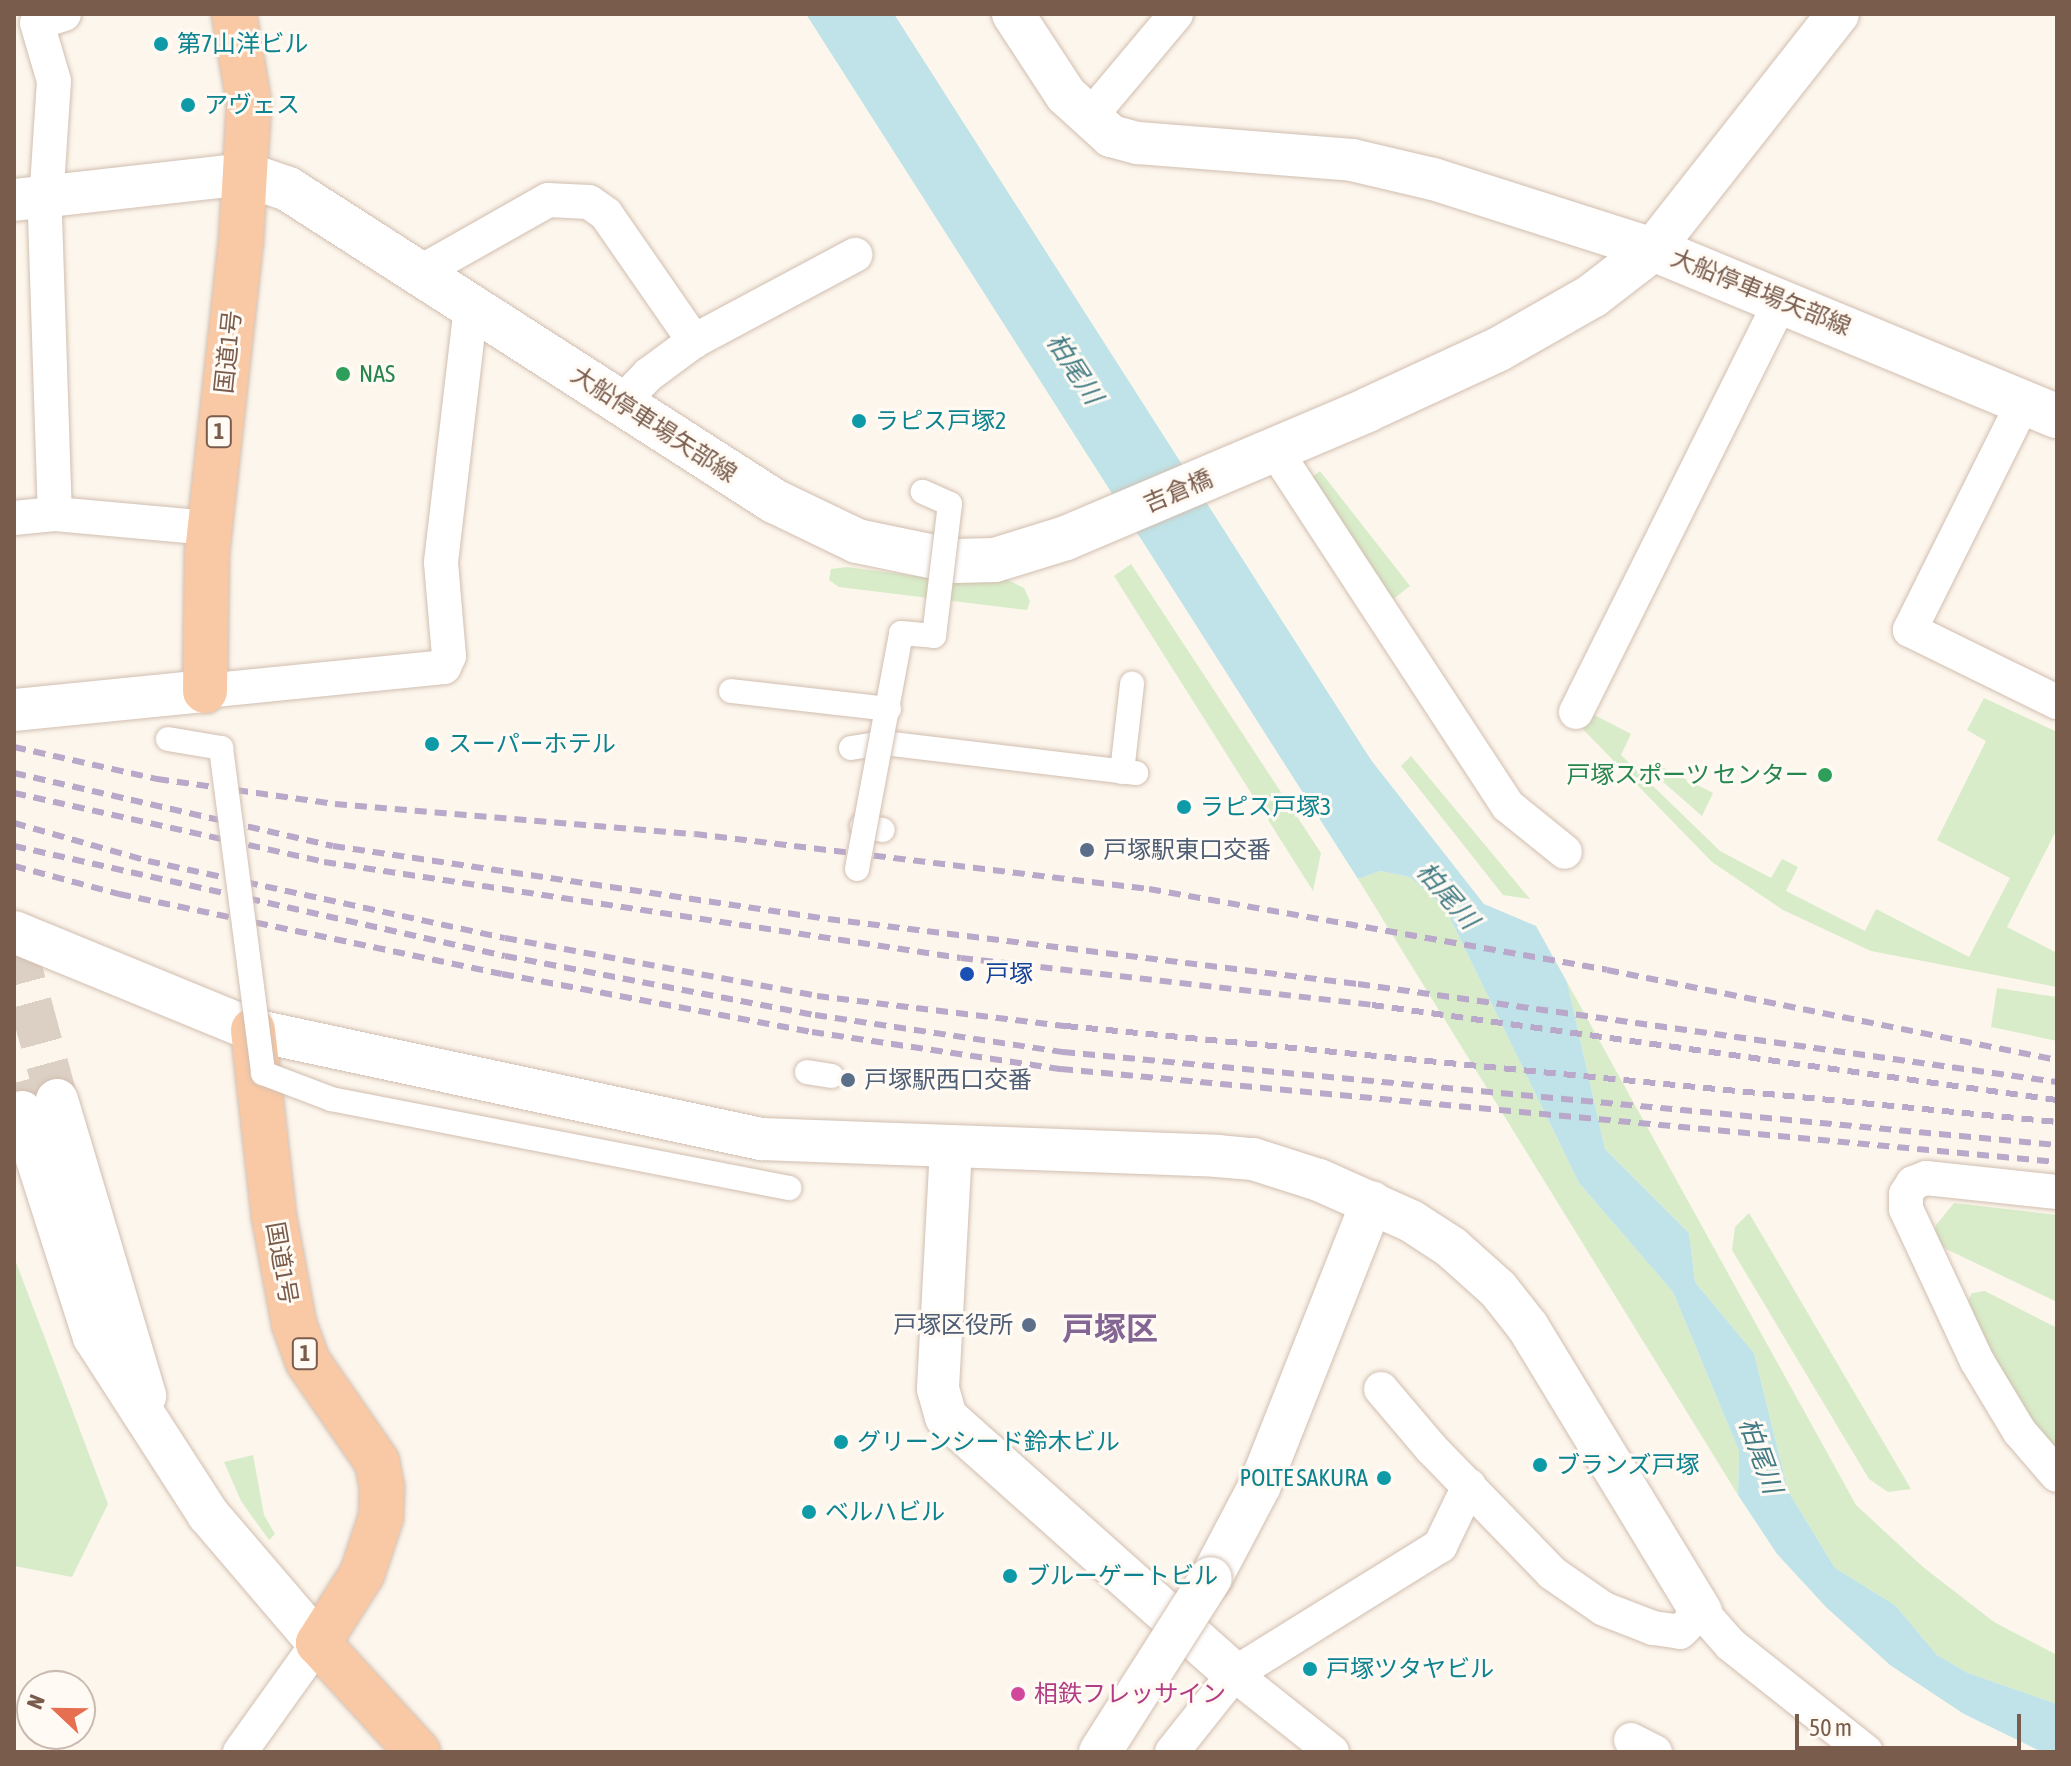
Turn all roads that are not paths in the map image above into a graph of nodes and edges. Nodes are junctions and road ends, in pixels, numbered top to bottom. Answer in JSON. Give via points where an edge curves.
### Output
{"nodes":[{"id":1,"x":64,"y":14,"type":"edge"},
{"id":2,"x":234,"y":14,"type":"edge"},
{"id":3,"x":1013,"y":14,"type":"edge"},
{"id":4,"x":1176,"y":14,"type":"edge"},
{"id":5,"x":1838,"y":14,"type":"edge"},
{"id":6,"x":1088,"y":119,"type":"junction"},
{"id":7,"x":245,"y":174,"type":"junction"},
{"id":8,"x":30,"y":198,"type":"edge"},
{"id":9,"x":1653,"y":249,"type":"junction"},
{"id":10,"x":855,"y":255,"type":"dead end"},
{"id":11,"x":419,"y":273,"type":"junction"},
{"id":12,"x":1782,"y":299,"type":"junction"},
{"id":13,"x":471,"y":307,"type":"junction"},
{"id":14,"x":694,"y":341,"type":"junction"},
{"id":15,"x":621,"y":403,"type":"junction"},
{"id":16,"x":2040,"y":409,"type":"edge"},
{"id":17,"x":1268,"y":453,"type":"junction"},
{"id":18,"x":923,"y":492,"type":"dead end"},
{"id":19,"x":55,"y":514,"type":"junction"},
{"id":20,"x":14,"y":518,"type":"edge"},
{"id":21,"x":1095,"y":526,"type":"joint"},
{"id":22,"x":209,"y":528,"type":"junction"},
{"id":23,"x":1132,"y":684,"type":"dead end"},
{"id":24,"x":205,"y":691,"type":"junction"},
{"id":25,"x":731,"y":691,"type":"dead end"},
{"id":26,"x":2057,"y":702,"type":"edge"},
{"id":27,"x":889,"y":709,"type":"junction"},
{"id":28,"x":14,"y":710,"type":"edge"},
{"id":29,"x":1576,"y":712,"type":"dead end"},
{"id":30,"x":168,"y":739,"type":"dead end"},
{"id":31,"x":884,"y":743,"type":"junction"},
{"id":32,"x":851,"y":748,"type":"dead end"},
{"id":33,"x":1565,"y":852,"type":"dead end"},
{"id":34,"x":857,"y":869,"type":"dead end"},
{"id":35,"x":14,"y":932,"type":"edge"},
{"id":36,"x":253,"y":1030,"type":"junction"},
{"id":37,"x":807,"y":1072,"type":"dead end"},
{"id":38,"x":832,"y":1076,"type":"dead end"},
{"id":39,"x":40,"y":1106,"type":"tunnel mouth"},
{"id":40,"x":951,"y":1148,"type":"junction"},
{"id":41,"x":789,"y":1188,"type":"dead end"},
{"id":42,"x":2057,"y":1192,"type":"edge"},
{"id":43,"x":1372,"y":1202,"type":"junction"},
{"id":44,"x":1381,"y":1389,"type":"dead end"},
{"id":45,"x":2057,"y":1475,"type":"edge"},
{"id":46,"x":1469,"y":1486,"type":"junction"},
{"id":47,"x":1701,"y":1611,"type":"junction"},
{"id":48,"x":318,"y":1643,"type":"junction"},
{"id":49,"x":1234,"y":1674,"type":"junction"},
{"id":50,"x":240,"y":1752,"type":"edge"},
{"id":51,"x":418,"y":1752,"type":"edge"},
{"id":52,"x":1100,"y":1752,"type":"edge"},
{"id":53,"x":1172,"y":1752,"type":"edge"},
{"id":54,"x":1332,"y":1752,"type":"edge"},
{"id":55,"x":1866,"y":1752,"type":"edge"}],
"edges":[{"from":1,"to":8,"type":"street","via":[[37,23],[54,81]]},
{"from":2,"to":7,"type":"highway","name":"国道1号","number":"1","via":[[249,103]]},
{"from":3,"to":6,"type":"street"},
{"from":4,"to":6,"type":"street"},
{"from":5,"to":9,"type":"street"},
{"from":6,"to":9,"type":"street","via":[[1111,136],[1138,143],[1352,160],[1433,179]]},
{"from":7,"to":8,"type":"street"},
{"from":7,"to":11,"type":"main road","name":"大船停車場矢部線","via":[[288,189]]},
{"from":7,"to":22,"type":"highway","name":"国道1号","number":"1"},
{"from":8,"to":19,"type":"street"},
{"from":9,"to":12,"type":"main road","name":"大船停車場矢部線"},
{"from":9,"to":17,"type":"main road","name":"大船停車場矢部線","via":[[1592,296],[1499,349]]},
{"from":10,"to":14,"type":"street"},
{"from":11,"to":13,"type":"main road","name":"大船停車場矢部線"},
{"from":11,"to":14,"type":"street","via":[[548,200],[589,202],[606,214]]},
{"from":12,"to":16,"type":"main road","name":"大船停車場矢部線"},
{"from":12,"to":29,"type":"street"},
{"from":13,"to":15,"type":"main road","name":"大船停車場矢部線"},
{"from":13,"to":24,"type":"street","via":[[441,562],[449,656],[444,667]]},
{"from":14,"to":15,"type":"street"},
{"from":15,"to":21,"type":"main road","name":"大船停車場矢部線","via":[[774,501],[857,541],[902,553],[995,560]]},
{"from":16,"to":26,"type":"street","via":[[1910,630]]},
{"from":17,"to":21,"type":"main road","name":"吉倉橋"},
{"from":17,"to":33,"type":"street","via":[[1508,806]]},
{"from":18,"to":27,"type":"street","bridge":true,"via":[[950,504],[934,636],[901,633]]},
{"from":19,"to":20,"type":"street"},
{"from":19,"to":22,"type":"street"},
{"from":22,"to":24,"type":"highway","name":"国道1号","number":"1"},
{"from":23,"to":31,"type":"street","via":[[1129,773]]},
{"from":24,"to":28,"type":"street"},
{"from":25,"to":27,"type":"street","bridge":true},
{"from":27,"to":31,"type":"street","bridge":true},
{"from":30,"to":41,"type":"street","bridge":true,"via":[[221,748],[263,1073],[331,1099]]},
{"from":31,"to":32,"type":"street"},
{"from":31,"to":34,"type":"street","bridge":true,"via":[[873,828]]},
{"from":35,"to":36,"type":"street"},
{"from":36,"to":40,"type":"street","via":[[761,1139]]},
{"from":36,"to":48,"type":"highway","name":"国道1号","number":"1","via":[[274,1217],[294,1324],[308,1362],[377,1462],[382,1487],[381,1517],[362,1574]]},
{"from":37,"to":38,"type":"street"},
{"from":39,"to":48,"type":"street","via":[[94,1337],[208,1514]]},
{"from":40,"to":43,"type":"street","via":[[1253,1159]]},
{"from":40,"to":49,"type":"street","via":[[938,1389],[946,1417]]},
{"from":42,"to":45,"type":"street","via":[[1926,1178],[1913,1183],[1906,1194],[1906,1209],[1977,1361],[2019,1431]]},
{"from":43,"to":47,"type":"street","via":[[1451,1247],[1498,1289],[1528,1327]]},
{"from":43,"to":52,"type":"street","bridge":true,"via":[[1260,1485],[1211,1578]]},
{"from":44,"to":46,"type":"street"},
{"from":46,"to":47,"type":"street","via":[[1552,1573],[1604,1609],[1680,1632]]},
{"from":46,"to":49,"type":"street","via":[[1440,1546]]},
{"from":47,"to":55,"type":"street","via":[[1731,1645]]},
{"from":48,"to":50,"type":"street"},
{"from":48,"to":51,"type":"highway"},
{"from":49,"to":53,"type":"street"},
{"from":49,"to":54,"type":"street"}]}
